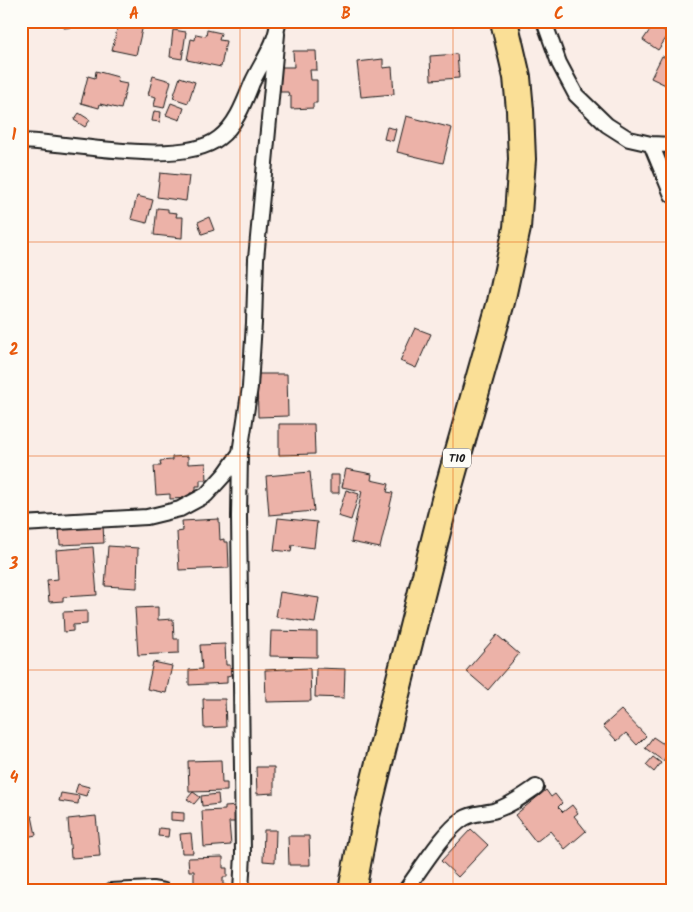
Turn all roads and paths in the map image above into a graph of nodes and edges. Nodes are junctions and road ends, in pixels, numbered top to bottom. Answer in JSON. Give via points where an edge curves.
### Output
{"nodes":[{"id":1,"x":504,"y":21,"type":"edge"},
{"id":2,"x":544,"y":21,"type":"edge"},
{"id":3,"x":278,"y":27,"type":"edge"},
{"id":4,"x":21,"y":141,"type":"edge"},
{"id":5,"x":651,"y":144,"type":"junction"},
{"id":6,"x":672,"y":145,"type":"edge"},
{"id":7,"x":672,"y":195,"type":"edge"},
{"id":8,"x":240,"y":453,"type":"junction"},
{"id":9,"x":21,"y":524,"type":"edge"},
{"id":10,"x":536,"y":787,"type":"dead end"},
{"id":11,"x":111,"y":891,"type":"edge"},
{"id":12,"x":164,"y":891,"type":"edge"},
{"id":13,"x":241,"y":891,"type":"edge"},
{"id":14,"x":352,"y":891,"type":"edge"},
{"id":15,"x":405,"y":891,"type":"edge"}],
"edges":[{"from":1,"to":14,"type":"highway","number":"T10","via":[[520,110],[522,158],[517,228],[501,302],[444,500],[366,816]]},
{"from":2,"to":5,"type":"street","via":[[559,63],[576,95],[607,125],[629,139]]},
{"from":3,"to":4,"type":"street","via":[[233,123],[210,143],[183,152],[157,152]]},
{"from":3,"to":8,"type":"street","via":[[256,259],[250,387]]},
{"from":5,"to":6,"type":"street"},
{"from":5,"to":7,"type":"street"},
{"from":8,"to":9,"type":"street","via":[[206,495],[180,509],[147,517]]},
{"from":8,"to":13,"type":"street"},
{"from":10,"to":15,"type":"street","via":[[507,806],[460,820]]},
{"from":11,"to":12,"type":"street","via":[[152,888]]}]}
